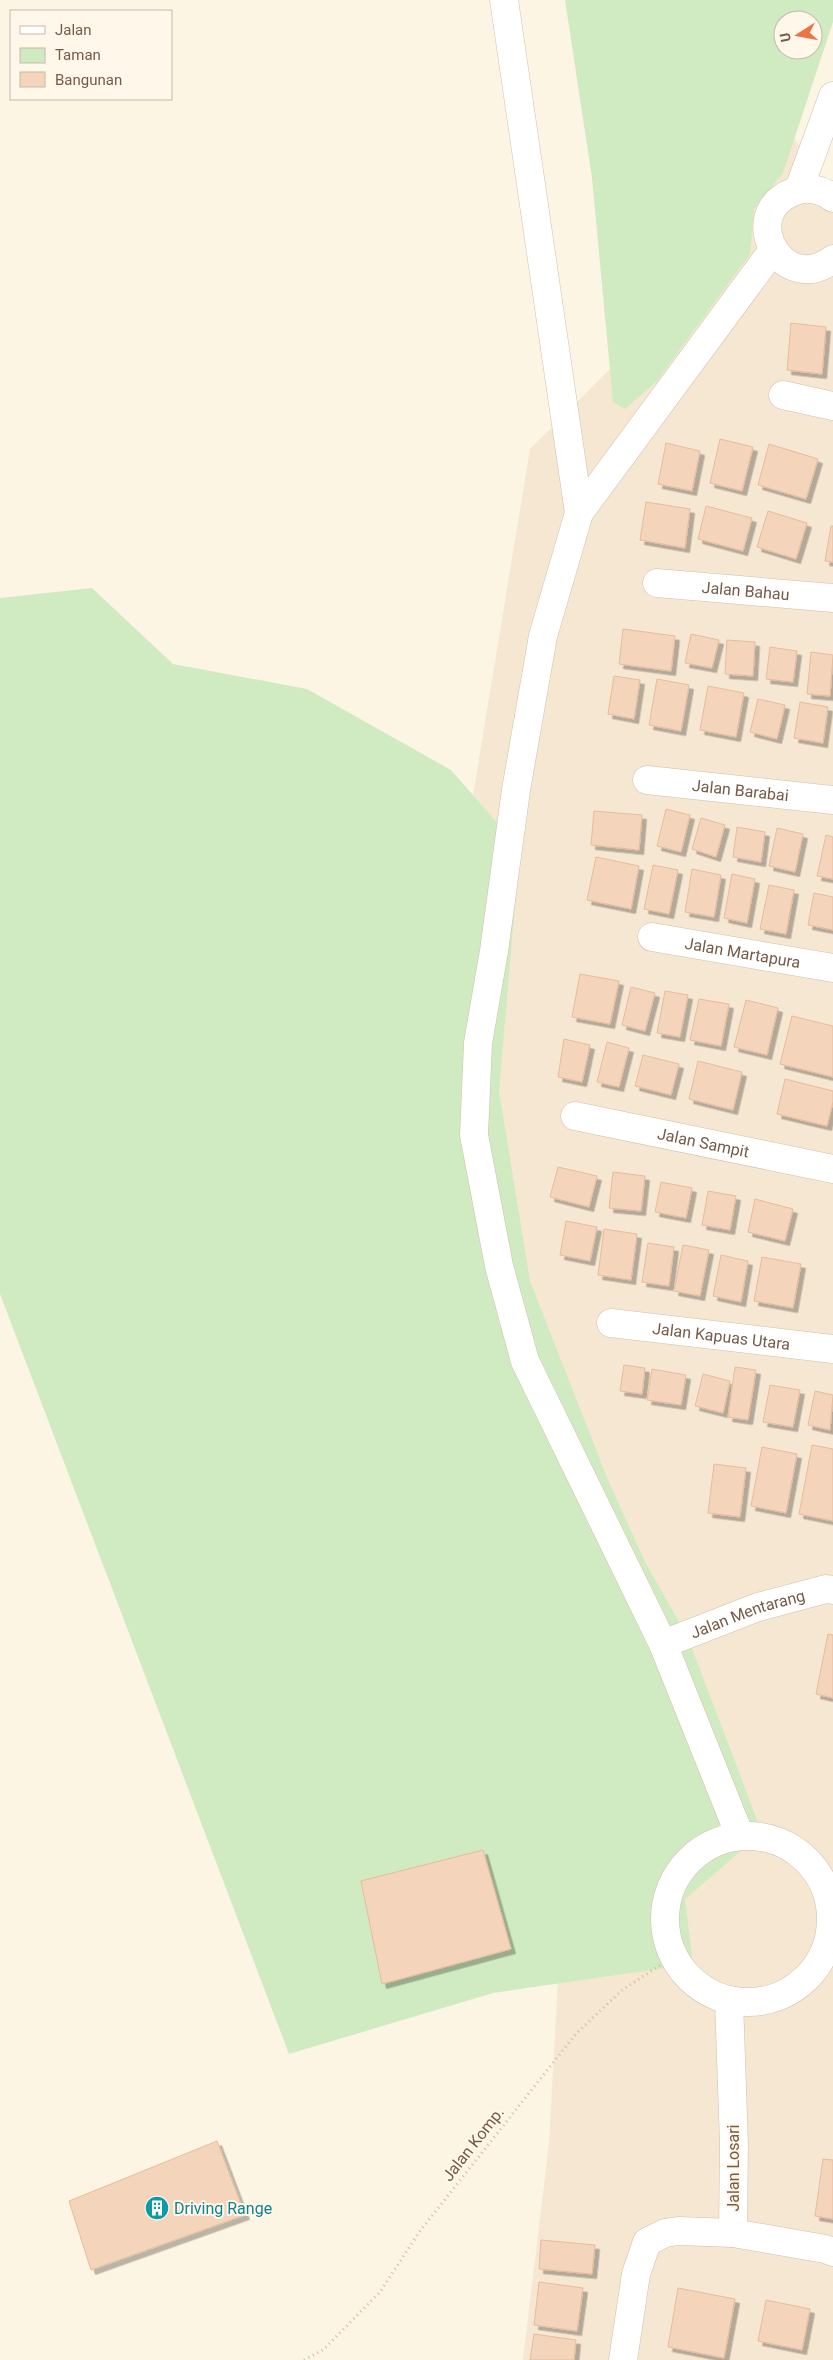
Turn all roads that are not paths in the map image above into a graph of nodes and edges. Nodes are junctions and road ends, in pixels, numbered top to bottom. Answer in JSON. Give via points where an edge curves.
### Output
{"nodes":[{"id":1,"x":504,"y":0,"type":"edge"},
{"id":2,"x":833,"y":96,"type":"edge"},
{"id":3,"x":799,"y":189,"type":"junction"},
{"id":4,"x":833,"y":198,"type":"edge"},
{"id":5,"x":773,"y":250,"type":"junction"},
{"id":6,"x":833,"y":259,"type":"edge"},
{"id":7,"x":783,"y":396,"type":"dead end"},
{"id":8,"x":833,"y":406,"type":"edge"},
{"id":9,"x":579,"y":512,"type":"junction"},
{"id":10,"x":657,"y":583,"type":"dead end"},
{"id":11,"x":833,"y":598,"type":"edge"},
{"id":12,"x":647,"y":780,"type":"dead end"},
{"id":13,"x":833,"y":800,"type":"edge"},
{"id":14,"x":652,"y":937,"type":"dead end"},
{"id":15,"x":833,"y":968,"type":"edge"},
{"id":16,"x":575,"y":1116,"type":"dead end"},
{"id":17,"x":833,"y":1169,"type":"edge"},
{"id":18,"x":611,"y":1323,"type":"dead end"},
{"id":19,"x":833,"y":1349,"type":"edge"},
{"id":20,"x":833,"y":1590,"type":"edge"},
{"id":21,"x":663,"y":1644,"type":"junction"},
{"id":22,"x":740,"y":1836,"type":"junction"},
{"id":23,"x":830,"y":1891,"type":"edge"},
{"id":24,"x":828,"y":1956,"type":"edge"},
{"id":25,"x":729,"y":2000,"type":"junction"},
{"id":26,"x":733,"y":2233,"type":"junction"},
{"id":27,"x":833,"y":2252,"type":"edge"},
{"id":28,"x":623,"y":2360,"type":"edge"}],
"edges":[{"from":1,"to":9,"type":"street"},
{"from":2,"to":3,"type":"street"},
{"from":3,"to":4,"type":"street","via":[[817,189]]},
{"from":3,"to":5,"type":"street","via":[[785,195],[774,206],[768,220],[768,236]]},
{"from":5,"to":6,"type":"street","via":[[796,268],[811,269]]},
{"from":5,"to":9,"type":"street"},
{"from":7,"to":8,"type":"street"},
{"from":9,"to":21,"type":"street","via":[[543,636],[516,790],[478,1043],[474,1135],[499,1266],[525,1361]]},
{"from":10,"to":11,"type":"street","name":"Jalan Bahau"},
{"from":12,"to":13,"type":"street","name":"Jalan Barabai"},
{"from":14,"to":15,"type":"street","name":"Jalan Martapura"},
{"from":16,"to":17,"type":"street","name":"Jalan Sampit"},
{"from":18,"to":19,"type":"street","name":"Jalan Kapuas Utara"},
{"from":20,"to":21,"type":"street","name":"Jalan Mentarang","via":[[758,1607]]},
{"from":21,"to":22,"type":"street"},
{"from":22,"to":23,"type":"street","via":[[759,1836],[792,1848],[807,1860]]},
{"from":22,"to":25,"type":"street","via":[[710,1845],[685,1865],[669,1893],[665,1925],[674,1956],[691,1980],[715,1996]]},
{"from":23,"to":24,"type":"street"},
{"from":24,"to":25,"type":"street","via":[[800,1985],[784,1994],[757,2002]]},
{"from":25,"to":26,"type":"street","name":"Jalan Losari","via":[[734,2144]]},
{"from":26,"to":27,"type":"street","name":"Jalan Losari"},
{"from":26,"to":28,"type":"street","via":[[678,2231],[647,2242],[636,2274]]}]}
